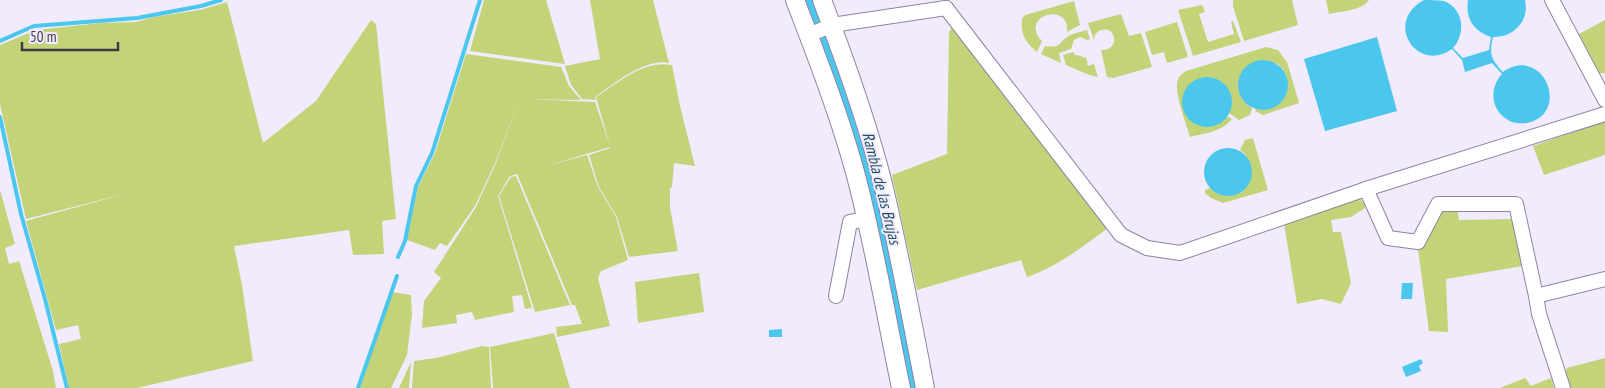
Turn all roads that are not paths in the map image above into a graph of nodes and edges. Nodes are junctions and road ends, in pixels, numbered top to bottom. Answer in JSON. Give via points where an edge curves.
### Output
{"nodes":[{"id":1,"x":795,"y":0,"type":"edge"},
{"id":2,"x":822,"y":0,"type":"edge"},
{"id":3,"x":1552,"y":0,"type":"edge"},
{"id":4,"x":947,"y":4,"type":"edge"},
{"id":5,"x":830,"y":26,"type":"junction"},
{"id":6,"x":810,"y":34,"type":"junction"},
{"id":7,"x":1605,"y":100,"type":"edge"},
{"id":8,"x":1605,"y":114,"type":"edge"},
{"id":9,"x":1366,"y":189,"type":"junction"},
{"id":10,"x":867,"y":219,"type":"junction"},
{"id":11,"x":1605,"y":279,"type":"edge"},
{"id":12,"x":836,"y":296,"type":"dead end"},
{"id":13,"x":1536,"y":296,"type":"junction"},
{"id":14,"x":901,"y":388,"type":"edge"},
{"id":15,"x":925,"y":388,"type":"edge"},
{"id":16,"x":1563,"y":388,"type":"edge"}],
"edges":[{"from":1,"to":6,"type":"street"},
{"from":2,"to":5,"type":"street"},
{"from":3,"to":7,"type":"street"},
{"from":4,"to":5,"type":"street"},
{"from":4,"to":9,"type":"street","via":[[1121,234],[1147,248],[1180,253]]},
{"from":5,"to":6,"type":"street"},
{"from":5,"to":15,"type":"street","via":[[859,100],[882,182]]},
{"from":6,"to":10,"type":"street","via":[[835,106]]},
{"from":8,"to":9,"type":"street"},
{"from":9,"to":13,"type":"street","via":[[1388,238],[1418,242],[1438,204],[1516,204]]},
{"from":10,"to":12,"type":"street","via":[[850,222]]},
{"from":10,"to":14,"type":"street"},
{"from":11,"to":13,"type":"street"},
{"from":13,"to":16,"type":"street"}]}
